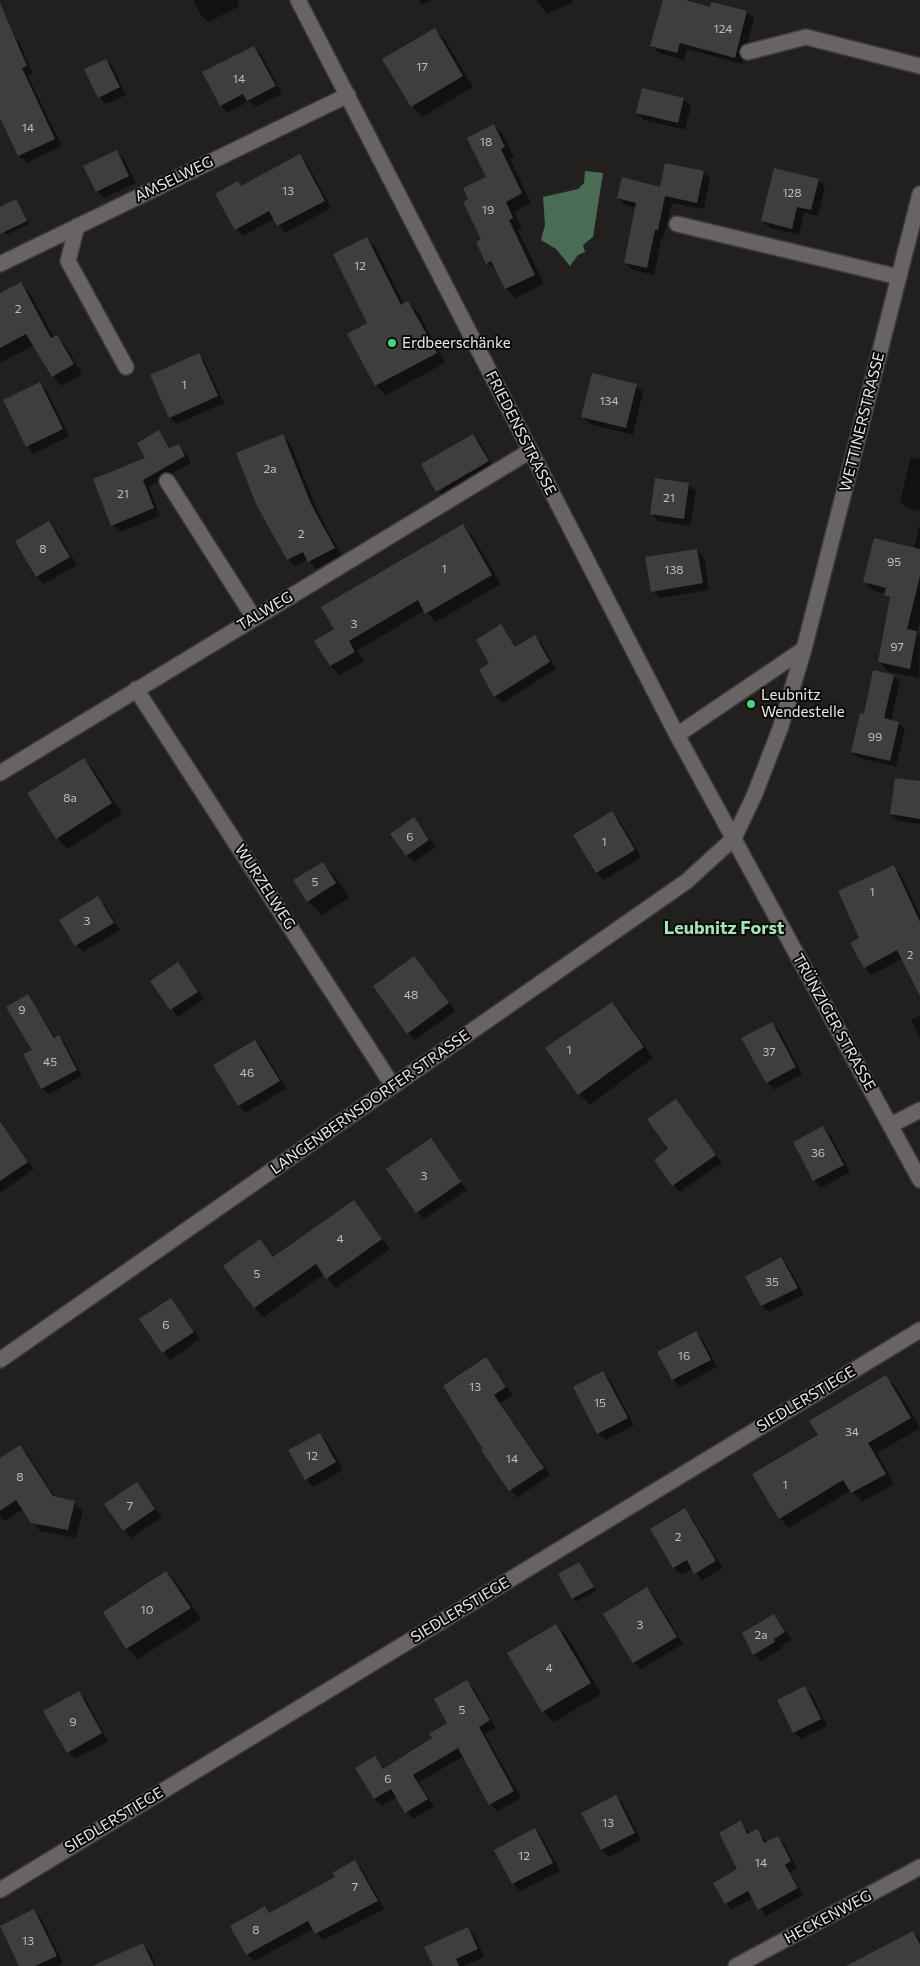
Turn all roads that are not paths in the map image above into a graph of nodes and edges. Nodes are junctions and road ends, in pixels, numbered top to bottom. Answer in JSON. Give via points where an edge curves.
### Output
{"nodes":[{"id":1,"x":298,"y":0,"type":"edge"},
{"id":2,"x":748,"y":52,"type":"dead end"},
{"id":3,"x":920,"y":66,"type":"edge"},
{"id":4,"x":348,"y":95,"type":"junction"},
{"id":5,"x":920,"y":194,"type":"edge"},
{"id":6,"x":678,"y":224,"type":"dead end"},
{"id":7,"x":916,"y":224,"type":"edge"},
{"id":8,"x":77,"y":226,"type":"junction"},
{"id":9,"x":0,"y":264,"type":"edge"},
{"id":10,"x":899,"y":277,"type":"junction"},
{"id":11,"x":126,"y":367,"type":"dead end"},
{"id":12,"x":530,"y":451,"type":"junction"},
{"id":13,"x":167,"y":481,"type":"dead end"},
{"id":14,"x":254,"y":618,"type":"junction"},
{"id":15,"x":804,"y":649,"type":"junction"},
{"id":16,"x":136,"y":689,"type":"junction"},
{"id":17,"x":677,"y":735,"type":"junction"},
{"id":18,"x":0,"y":773,"type":"edge"},
{"id":19,"x":734,"y":838,"type":"junction"},
{"id":20,"x":393,"y":1086,"type":"junction"},
{"id":21,"x":920,"y":1110,"type":"edge"},
{"id":22,"x":891,"y":1125,"type":"junction"},
{"id":23,"x":920,"y":1180,"type":"edge"},
{"id":24,"x":920,"y":1330,"type":"edge"},
{"id":25,"x":0,"y":1360,"type":"edge"},
{"id":26,"x":920,"y":1867,"type":"edge"},
{"id":27,"x":0,"y":1890,"type":"edge"},
{"id":28,"x":736,"y":1966,"type":"edge"}],
"edges":[{"from":1,"to":4,"type":"street","name":"FRIEDENSSTRASSE"},
{"from":2,"to":3,"type":"street","via":[[806,37]]},
{"from":4,"to":8,"type":"street","name":"AMSELWEG"},
{"from":4,"to":12,"type":"street","name":"FRIEDENSSTRASSE"},
{"from":5,"to":7,"type":"street","name":"WETTINERSTRASSE"},
{"from":6,"to":10,"type":"street"},
{"from":7,"to":10,"type":"street","name":"WETTINERSTRASSE"},
{"from":8,"to":9,"type":"street","name":"AMSELWEG"},
{"from":8,"to":11,"type":"street","via":[[68,261]]},
{"from":10,"to":15,"type":"street","name":"WETTINERSTRASSE"},
{"from":12,"to":14,"type":"street","name":"TALWEG"},
{"from":12,"to":17,"type":"street","name":"FRIEDENSSTRASSE"},
{"from":13,"to":14,"type":"street"},
{"from":14,"to":16,"type":"street","name":"TALWEG"},
{"from":15,"to":17,"type":"street"},
{"from":15,"to":19,"type":"street","name":"WETTINERSTRASSE","via":[[780,729]]},
{"from":16,"to":18,"type":"street","name":"TALWEG"},
{"from":16,"to":20,"type":"street","name":"WURZELWEG"},
{"from":17,"to":19,"type":"street","name":"FRIEDENSSTRASSE"},
{"from":19,"to":20,"type":"street","name":"LANGENBERNSDORFER STRASSE","via":[[687,881]]},
{"from":19,"to":22,"type":"street","name":"TRÜNZIGER STRASSE"},
{"from":20,"to":25,"type":"street","name":"LANGENBERNSDORFER STRASSE"},
{"from":21,"to":22,"type":"street"},
{"from":22,"to":23,"type":"street","name":"TRÜNZIGER STRASSE"},
{"from":24,"to":27,"type":"street","name":"SIEDLERSTIEGE"},
{"from":26,"to":28,"type":"street","name":"HECKENWEG"}]}
